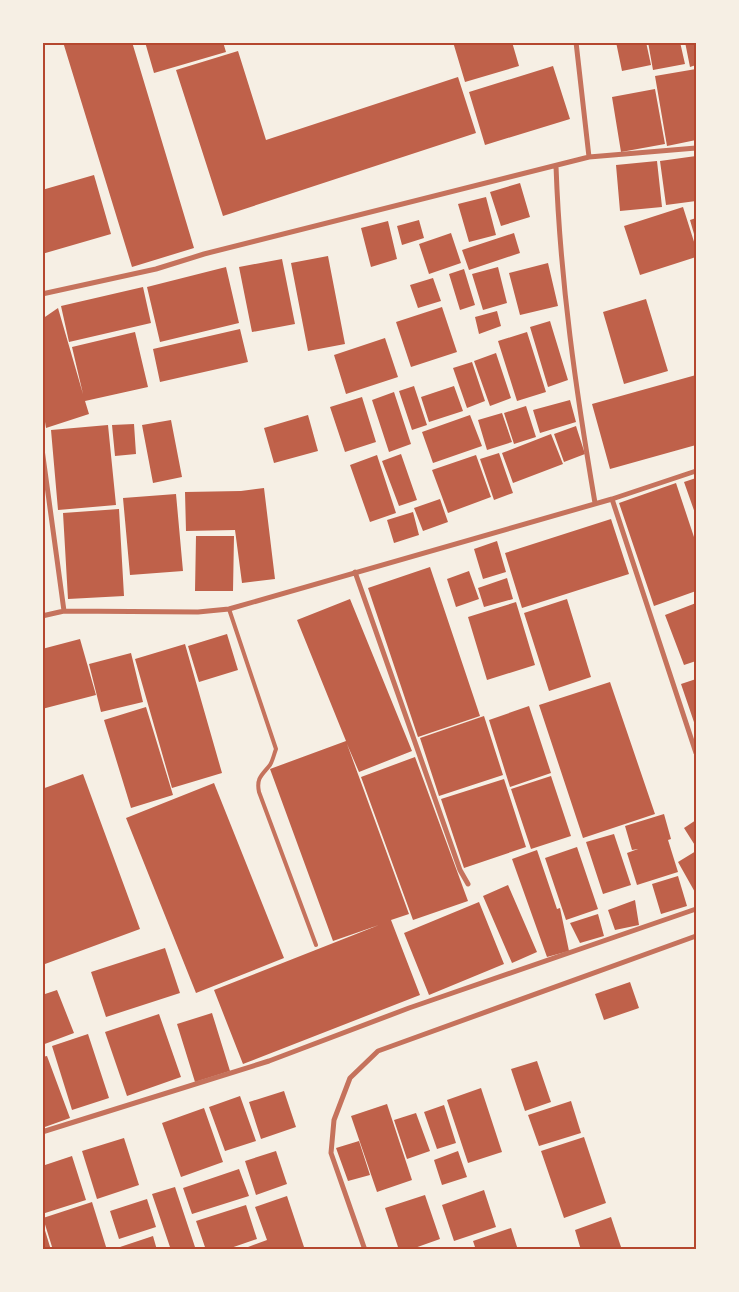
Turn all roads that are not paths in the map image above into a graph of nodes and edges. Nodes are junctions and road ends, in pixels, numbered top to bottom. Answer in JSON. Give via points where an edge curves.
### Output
{"nodes":[{"id":1,"x":576,"y":42,"type":"edge"},
{"id":2,"x":696,"y":148,"type":"edge"},
{"id":3,"x":589,"y":157,"type":"junction"},
{"id":4,"x":556,"y":166,"type":"junction"},
{"id":5,"x":42,"y":294,"type":"edge"},
{"id":6,"x":42,"y":449,"type":"edge"},
{"id":7,"x":696,"y":471,"type":"edge"},
{"id":8,"x":612,"y":498,"type":"junction"},
{"id":9,"x":595,"y":502,"type":"junction"},
{"id":10,"x":355,"y":572,"type":"junction"},
{"id":11,"x":230,"y":609,"type":"junction"},
{"id":12,"x":64,"y":611,"type":"junction"},
{"id":13,"x":42,"y":616,"type":"edge"},
{"id":14,"x":696,"y":753,"type":"edge"},
{"id":15,"x":468,"y":884,"type":"dead end"},
{"id":16,"x":696,"y":909,"type":"edge"},
{"id":17,"x":696,"y":936,"type":"edge"},
{"id":18,"x":316,"y":945,"type":"dead end"},
{"id":19,"x":42,"y":1132,"type":"edge"},
{"id":20,"x":365,"y":1250,"type":"edge"}],
"edges":[{"from":1,"to":3,"type":"street"},
{"from":2,"to":3,"type":"street"},
{"from":3,"to":4,"type":"street"},
{"from":4,"to":5,"type":"street","via":[[204,254],[156,269]]},
{"from":4,"to":9,"type":"street","via":[[566,313]]},
{"from":6,"to":12,"type":"street"},
{"from":7,"to":8,"type":"street"},
{"from":8,"to":9,"type":"street"},
{"from":8,"to":14,"type":"street"},
{"from":9,"to":10,"type":"street"},
{"from":10,"to":11,"type":"street"},
{"from":10,"to":15,"type":"street","via":[[460,870]]},
{"from":11,"to":12,"type":"street","via":[[198,612]]},
{"from":11,"to":18,"type":"lane","via":[[276,750],[272,763],[259,776],[259,792]]},
{"from":12,"to":13,"type":"street"},
{"from":16,"to":19,"type":"street","via":[[409,1008],[269,1061]]},
{"from":17,"to":20,"type":"street","via":[[378,1051],[350,1078],[334,1120],[331,1152]]}]}
